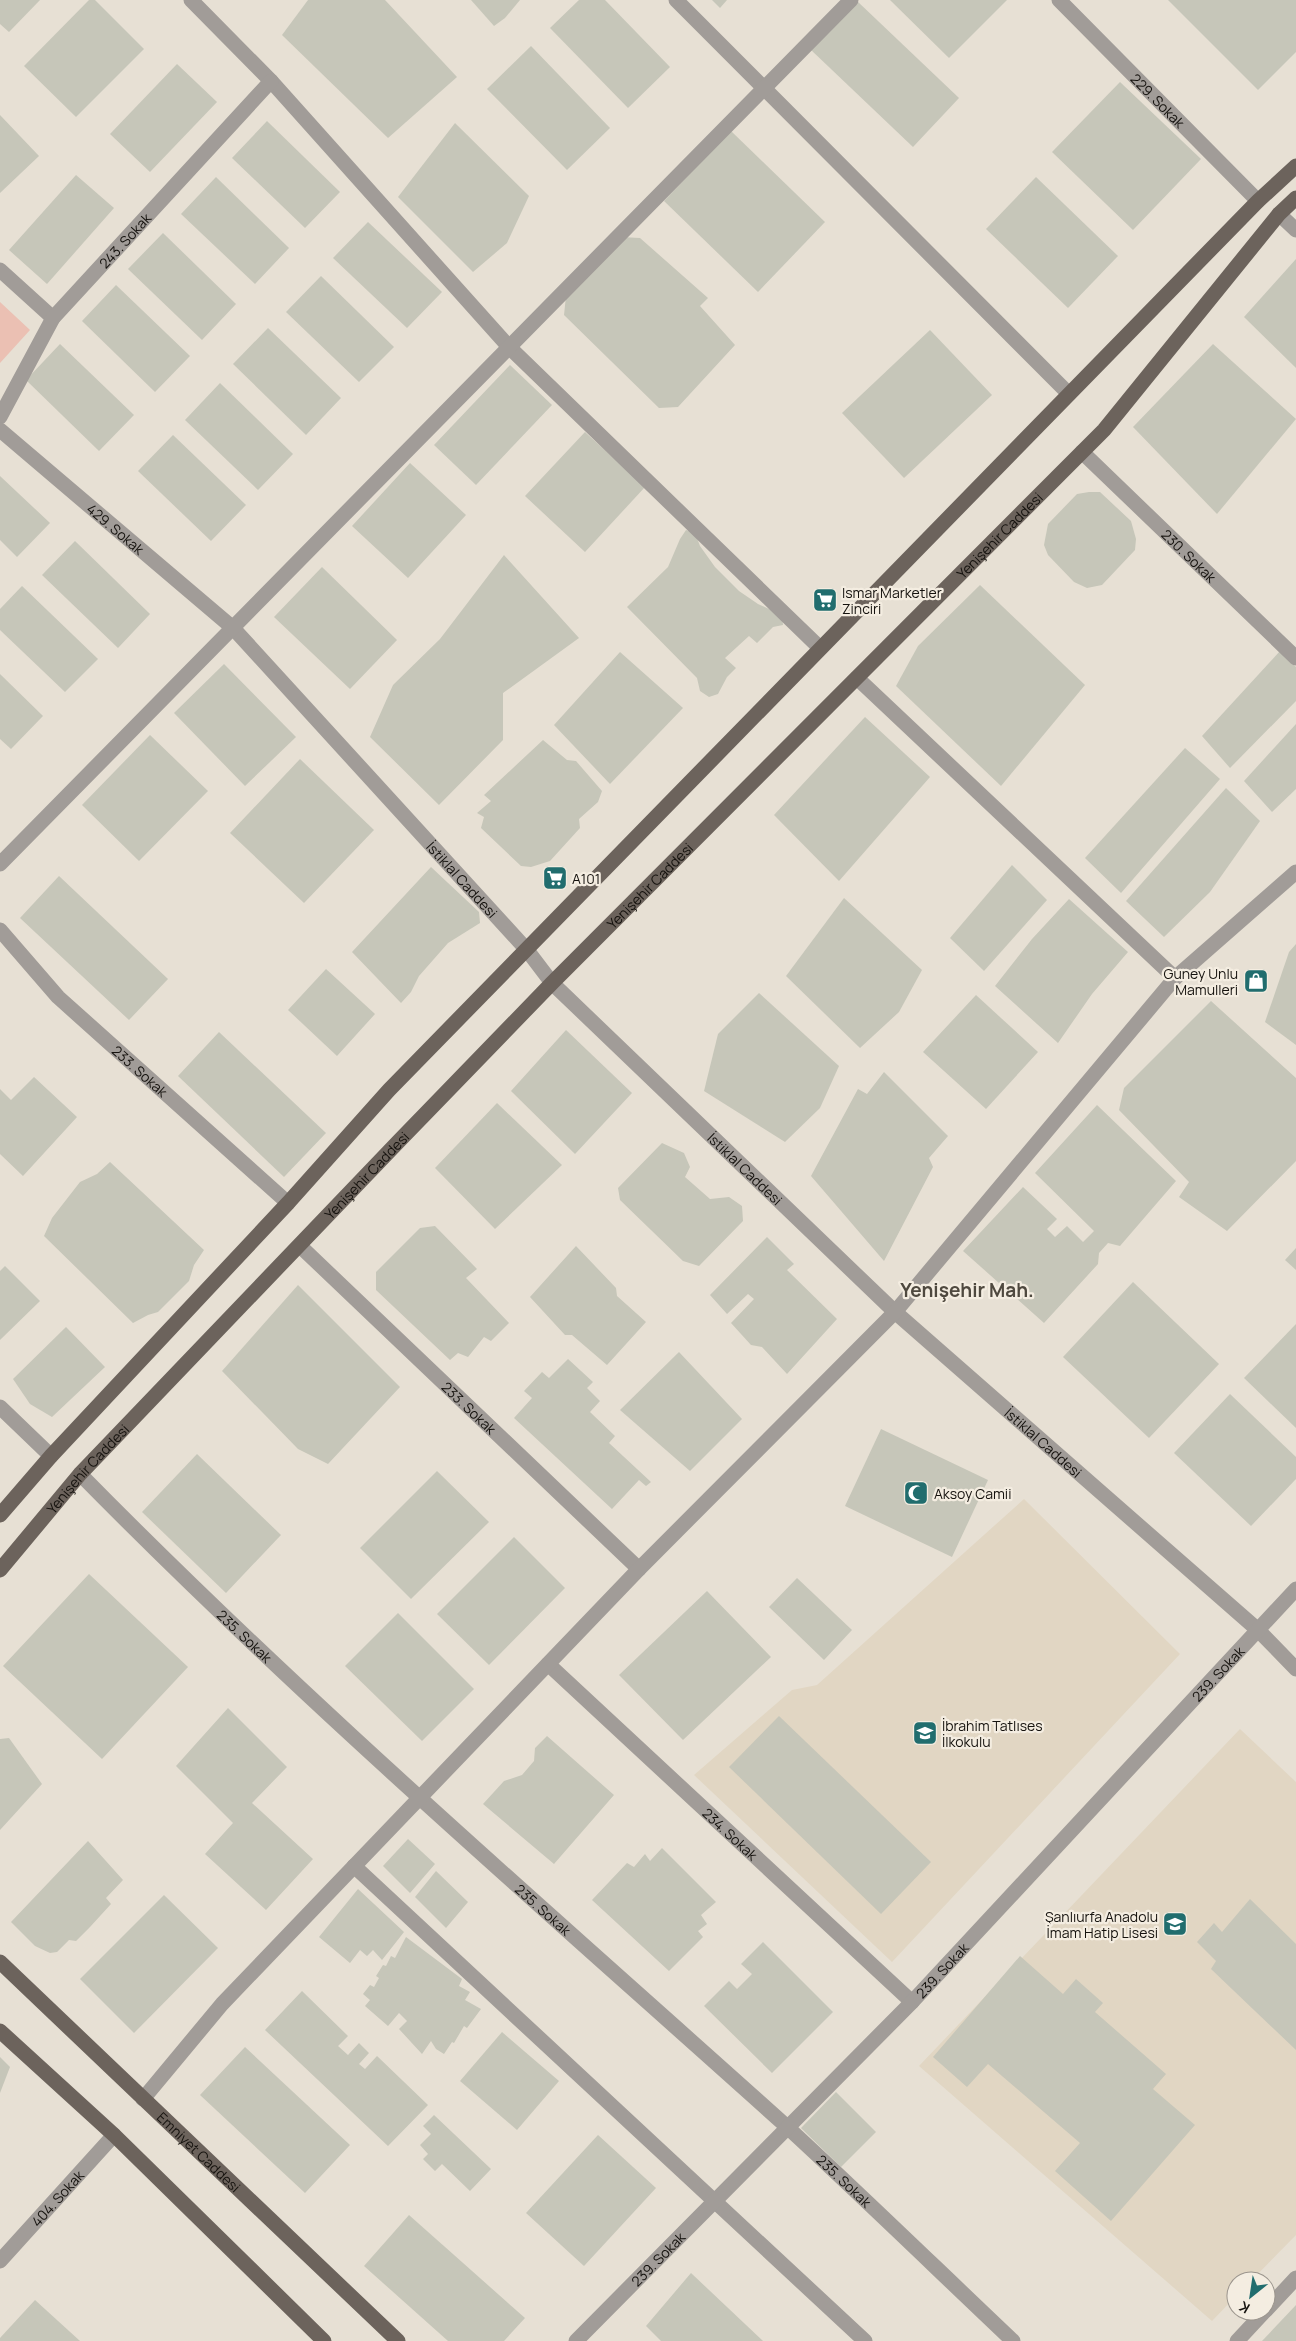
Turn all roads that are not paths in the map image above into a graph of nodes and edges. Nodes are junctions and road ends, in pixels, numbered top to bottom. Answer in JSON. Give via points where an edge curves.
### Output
{"nodes":[{"id":1,"x":191,"y":0,"type":"edge"},
{"id":2,"x":676,"y":0,"type":"edge"},
{"id":3,"x":851,"y":0,"type":"edge"},
{"id":4,"x":1059,"y":0,"type":"edge"},
{"id":5,"x":271,"y":81,"type":"junction"},
{"id":6,"x":763,"y":89,"type":"junction"},
{"id":7,"x":1296,"y":166,"type":"edge"},
{"id":8,"x":1296,"y":198,"type":"edge"},
{"id":9,"x":1258,"y":201,"type":"junction"},
{"id":10,"x":1279,"y":214,"type":"junction"},
{"id":11,"x":1296,"y":230,"type":"edge"},
{"id":12,"x":0,"y":270,"type":"edge"},
{"id":13,"x":53,"y":318,"type":"junction"},
{"id":14,"x":510,"y":347,"type":"junction"},
{"id":15,"x":1069,"y":394,"type":"junction"},
{"id":16,"x":0,"y":417,"type":"edge"},
{"id":17,"x":0,"y":430,"type":"edge"},
{"id":18,"x":1082,"y":452,"type":"junction"},
{"id":19,"x":233,"y":628,"type":"junction"},
{"id":20,"x":820,"y":648,"type":"junction"},
{"id":21,"x":1296,"y":658,"type":"edge"},
{"id":22,"x":857,"y":678,"type":"junction"},
{"id":23,"x":0,"y":864,"type":"edge"},
{"id":24,"x":1296,"y":872,"type":"edge"},
{"id":25,"x":0,"y":930,"type":"edge"},
{"id":26,"x":527,"y":950,"type":"junction"},
{"id":27,"x":1175,"y":978,"type":"junction"},
{"id":28,"x":552,"y":983,"type":"junction"},
{"id":29,"x":288,"y":1203,"type":"junction"},
{"id":30,"x":300,"y":1246,"type":"junction"},
{"id":31,"x":895,"y":1312,"type":"junction"},
{"id":32,"x":0,"y":1407,"type":"edge"},
{"id":33,"x":51,"y":1456,"type":"junction"},
{"id":34,"x":80,"y":1474,"type":"junction"},
{"id":35,"x":0,"y":1515,"type":"edge"},
{"id":36,"x":639,"y":1569,"type":"junction"},
{"id":37,"x":0,"y":1570,"type":"edge"},
{"id":38,"x":1296,"y":1589,"type":"edge"},
{"id":39,"x":1258,"y":1630,"type":"junction"},
{"id":40,"x":548,"y":1664,"type":"junction"},
{"id":41,"x":1296,"y":1669,"type":"edge"},
{"id":42,"x":419,"y":1799,"type":"junction"},
{"id":43,"x":354,"y":1866,"type":"junction"},
{"id":44,"x":0,"y":1962,"type":"edge"},
{"id":45,"x":912,"y":2002,"type":"junction"},
{"id":46,"x":0,"y":2030,"type":"edge"},
{"id":47,"x":143,"y":2099,"type":"junction"},
{"id":48,"x":787,"y":2128,"type":"junction"},
{"id":49,"x":114,"y":2135,"type":"junction"},
{"id":50,"x":714,"y":2202,"type":"junction"},
{"id":51,"x":0,"y":2261,"type":"edge"},
{"id":52,"x":1296,"y":2278,"type":"edge"},
{"id":53,"x":1276,"y":2299,"type":"edge"},
{"id":54,"x":1256,"y":2321,"type":"edge"},
{"id":55,"x":324,"y":2341,"type":"edge"},
{"id":56,"x":398,"y":2341,"type":"edge"},
{"id":57,"x":576,"y":2341,"type":"edge"},
{"id":58,"x":866,"y":2341,"type":"edge"},
{"id":59,"x":1013,"y":2341,"type":"edge"},
{"id":60,"x":1237,"y":2341,"type":"edge"}],
"edges":[{"from":1,"to":5,"type":"street"},
{"from":2,"to":6,"type":"street"},
{"from":3,"to":6,"type":"street"},
{"from":4,"to":9,"type":"street","name":"229. Sokak"},
{"from":5,"to":13,"type":"street","name":"243. Sokak"},
{"from":5,"to":14,"type":"street"},
{"from":6,"to":14,"type":"street"},
{"from":6,"to":15,"type":"street"},
{"from":7,"to":9,"type":"main road"},
{"from":8,"to":10,"type":"main road","name":"Yenişehir Caddesi"},
{"from":9,"to":15,"type":"main road"},
{"from":10,"to":11,"type":"street"},
{"from":10,"to":18,"type":"main road","name":"Yenişehir Caddesi","via":[[1104,430]]},
{"from":12,"to":13,"type":"street"},
{"from":13,"to":16,"type":"street","name":"243. Sokak"},
{"from":14,"to":19,"type":"street"},
{"from":14,"to":20,"type":"street"},
{"from":15,"to":20,"type":"main road"},
{"from":17,"to":19,"type":"street","name":"429. Sokak"},
{"from":18,"to":21,"type":"street","name":"230. Sokak"},
{"from":18,"to":22,"type":"main road","name":"Yenişehir Caddesi"},
{"from":19,"to":23,"type":"street"},
{"from":19,"to":26,"type":"street","name":"İstiklal Caddesi"},
{"from":20,"to":26,"type":"main road"},
{"from":22,"to":27,"type":"street"},
{"from":22,"to":28,"type":"main road","name":"Yenişehir Caddesi"},
{"from":24,"to":27,"type":"street"},
{"from":25,"to":29,"type":"street","name":"233. Sokak","via":[[58,997]]},
{"from":26,"to":28,"type":"street","name":"İstiklal Caddesi"},
{"from":26,"to":29,"type":"main road","via":[[389,1090]]},
{"from":27,"to":31,"type":"street"},
{"from":28,"to":30,"type":"main road","name":"Yenişehir Caddesi"},
{"from":28,"to":31,"type":"street","name":"İstiklal Caddesi"},
{"from":29,"to":33,"type":"main road"},
{"from":30,"to":34,"type":"main road","name":"Yenişehir Caddesi"},
{"from":30,"to":36,"type":"street","name":"233. Sokak"},
{"from":31,"to":36,"type":"street"},
{"from":31,"to":39,"type":"street","name":"İstiklal Caddesi"},
{"from":32,"to":33,"type":"street"},
{"from":33,"to":35,"type":"main road"},
{"from":34,"to":37,"type":"main road","name":"Yenişehir Caddesi"},
{"from":34,"to":42,"type":"street","name":"235. Sokak","via":[[176,1572]]},
{"from":36,"to":40,"type":"street"},
{"from":38,"to":39,"type":"street","name":"239. Sokak"},
{"from":39,"to":41,"type":"street","name":"İstiklal Caddesi"},
{"from":39,"to":45,"type":"street","name":"239. Sokak"},
{"from":40,"to":42,"type":"street"},
{"from":40,"to":45,"type":"street","name":"234. Sokak"},
{"from":42,"to":43,"type":"street"},
{"from":42,"to":48,"type":"street","name":"235. Sokak"},
{"from":43,"to":47,"type":"street","via":[[222,2004]]},
{"from":43,"to":50,"type":"street"},
{"from":44,"to":47,"type":"main road","name":"Emniyet Caddesi"},
{"from":45,"to":48,"type":"street","name":"239. Sokak"},
{"from":46,"to":49,"type":"main road"},
{"from":47,"to":56,"type":"main road","name":"Emniyet Caddesi"},
{"from":48,"to":50,"type":"street","name":"239. Sokak"},
{"from":48,"to":59,"type":"street","name":"235. Sokak"},
{"from":49,"to":51,"type":"street","name":"404. Sokak"},
{"from":49,"to":55,"type":"main road"},
{"from":50,"to":57,"type":"street","name":"239. Sokak"},
{"from":50,"to":58,"type":"street"},
{"from":52,"to":53,"type":"street"},
{"from":54,"to":60,"type":"street"}]}
